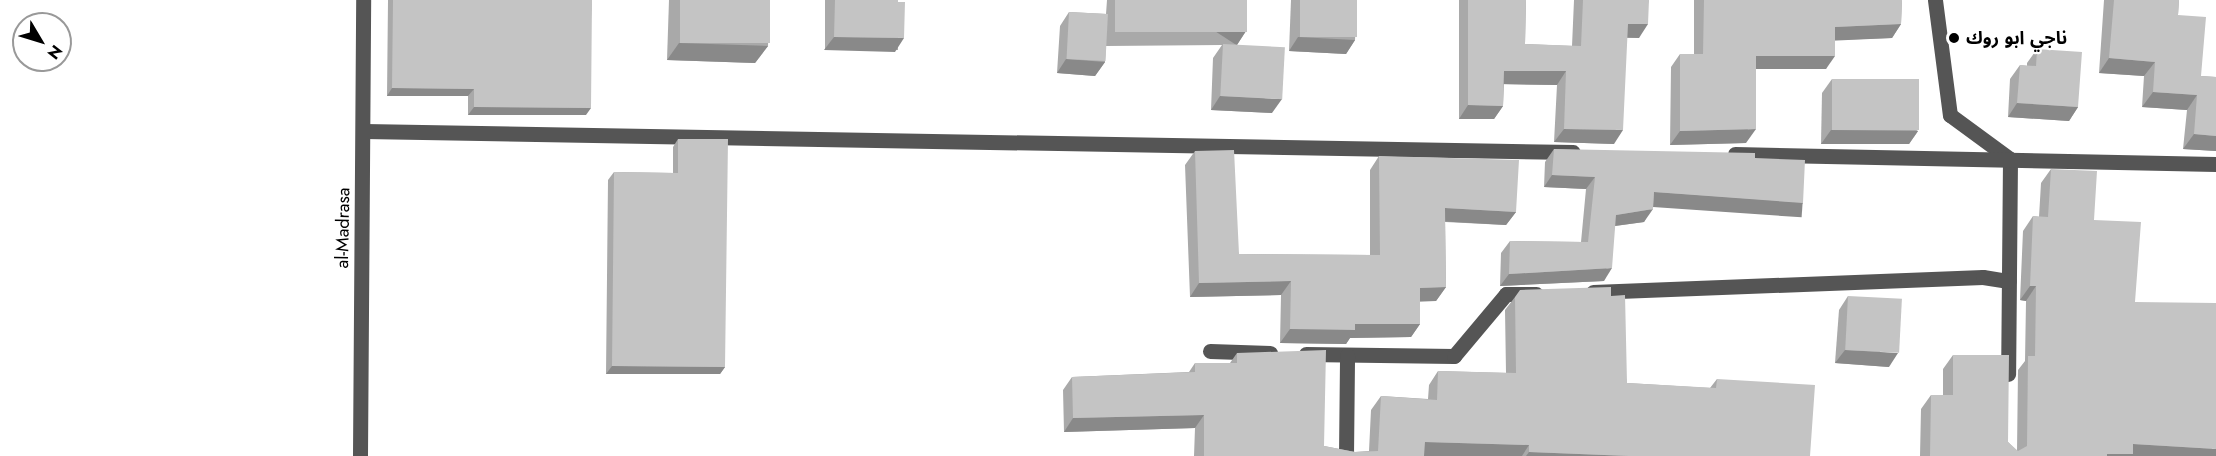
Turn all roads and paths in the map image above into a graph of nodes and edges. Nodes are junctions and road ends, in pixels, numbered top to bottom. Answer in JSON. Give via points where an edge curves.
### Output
{"nodes":[{"id":1,"x":363,"y":0,"type":"edge"},
{"id":2,"x":1935,"y":0,"type":"edge"},
{"id":3,"x":364,"y":131,"type":"junction"},
{"id":4,"x":1593,"y":152,"type":"edge"},
{"id":5,"x":1724,"y":154,"type":"edge"},
{"id":6,"x":2010,"y":159,"type":"junction"},
{"id":7,"x":2216,"y":164,"type":"edge"},
{"id":8,"x":2009,"y":280,"type":"junction"},
{"id":9,"x":1582,"y":293,"type":"edge"},
{"id":10,"x":1547,"y":294,"type":"edge"},
{"id":11,"x":1210,"y":351,"type":"dead end"},
{"id":12,"x":1347,"y":355,"type":"junction"},
{"id":13,"x":2008,"y":386,"type":"edge"},
{"id":14,"x":360,"y":456,"type":"edge"},
{"id":15,"x":1346,"y":456,"type":"edge"}],
"edges":[{"from":1,"to":3,"type":"street","name":"al-Madrasa"},
{"from":2,"to":6,"type":"street","via":[[1950,115]]},
{"from":3,"to":4,"type":"street"},
{"from":3,"to":14,"type":"street","name":"al-Madrasa"},
{"from":5,"to":6,"type":"street"},
{"from":6,"to":7,"type":"street"},
{"from":6,"to":8,"type":"street"},
{"from":8,"to":9,"type":"street","via":[[1983,277]]},
{"from":8,"to":13,"type":"street"},
{"from":10,"to":12,"type":"street","via":[[1506,294],[1454,356]]},
{"from":11,"to":12,"type":"street"},
{"from":12,"to":15,"type":"street"}]}
